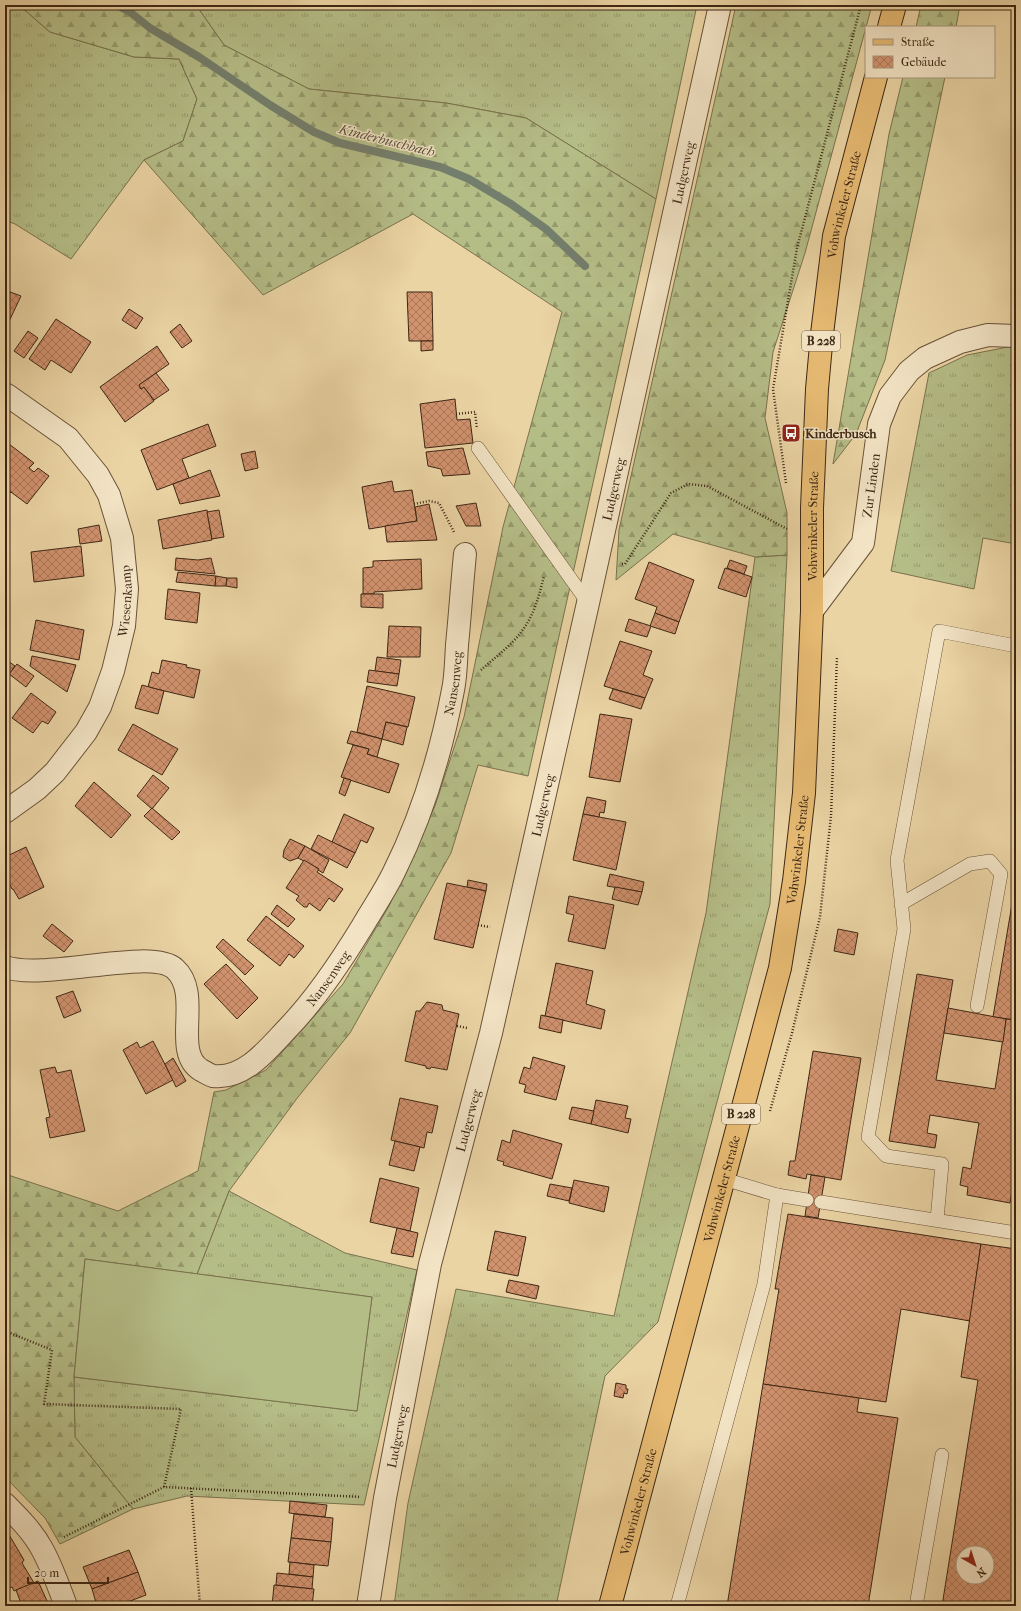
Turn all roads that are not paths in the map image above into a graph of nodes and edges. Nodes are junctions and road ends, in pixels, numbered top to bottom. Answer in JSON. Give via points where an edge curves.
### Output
{"nodes":[{"id":1,"x":720,"y":5,"type":"edge"},
{"id":2,"x":895,"y":5,"type":"edge"},
{"id":3,"x":889,"y":26,"type":"edge"},
{"id":4,"x":876,"y":78,"type":"edge"},
{"id":5,"x":1016,"y":336,"type":"edge"},
{"id":6,"x":7,"y":395,"type":"dead end"},
{"id":7,"x":478,"y":448,"type":"road end"},
{"id":8,"x":465,"y":554,"type":"road end"},
{"id":9,"x":588,"y":603,"type":"junction"},
{"id":10,"x":812,"y":611,"type":"junction"},
{"id":11,"x":1016,"y":646,"type":"edge"},
{"id":12,"x":5,"y":812,"type":"edge"},
{"id":13,"x":901,"y":904,"type":"junction"},
{"id":14,"x":5,"y":967,"type":"edge"},
{"id":15,"x":977,"y":1006,"type":"dead end"},
{"id":16,"x":724,"y":1179,"type":"junction"},
{"id":17,"x":777,"y":1195,"type":"junction"},
{"id":18,"x":807,"y":1200,"type":"dead end"},
{"id":19,"x":821,"y":1202,"type":"dead end"},
{"id":20,"x":937,"y":1220,"type":"junction"},
{"id":21,"x":1016,"y":1233,"type":"edge"},
{"id":22,"x":942,"y":1455,"type":"dead end"},
{"id":23,"x":5,"y":1504,"type":"edge"},
{"id":24,"x":66,"y":1606,"type":"edge"},
{"id":25,"x":368,"y":1606,"type":"edge"},
{"id":26,"x":610,"y":1606,"type":"edge"},
{"id":27,"x":677,"y":1606,"type":"edge"},
{"id":28,"x":916,"y":1606,"type":"edge"}],
"edges":[{"from":1,"to":9,"type":"street","name":"Ludgerweg"},
{"from":2,"to":3,"type":"main road"},
{"from":4,"to":10,"type":"main road","name":"Vohwinkeler Straße","number":"B 228","via":[[834,236],[828,284],[816,397]]},
{"from":5,"to":10,"type":"street","name":"Zur Linden","via":[[988,335],[960,342],[925,358],[904,377],[890,396],[879,424],[863,543]]},
{"from":6,"to":12,"type":"street","name":"Wiesenkamp","via":[[68,438],[98,475],[109,496],[122,538],[127,589],[124,626],[113,671],[100,707],[86,732],[55,772],[37,789]]},
{"from":7,"to":9,"type":"lane"},
{"from":8,"to":14,"type":"street","name":"Nansenweg","via":[[454,688],[436,769],[418,817],[394,872],[342,959],[302,1013],[258,1058],[232,1075],[211,1076],[196,1067],[188,1050],[188,992],[183,977],[173,967],[158,962],[131,962],[38,971]]},
{"from":9,"to":25,"type":"street","name":"Ludgerweg","via":[[491,1033],[430,1264]]},
{"from":10,"to":16,"type":"main road","name":"Vohwinkeler Straße","number":"B 228","via":[[804,793],[794,881],[780,968]]},
{"from":11,"to":13,"type":"lane","via":[[938,631],[897,860]]},
{"from":13,"to":15,"type":"lane","via":[[970,864],[990,861],[1001,874]]},
{"from":13,"to":20,"type":"lane","via":[[904,930],[868,1137],[886,1156],[942,1164]]},
{"from":16,"to":17,"type":"lane"},
{"from":16,"to":26,"type":"main road","name":"Vohwinkeler Straße","number":"B 228"},
{"from":17,"to":18,"type":"lane"},
{"from":17,"to":27,"type":"lane","via":[[764,1284]]},
{"from":19,"to":20,"type":"lane"},
{"from":20,"to":21,"type":"lane"},
{"from":22,"to":28,"type":"lane"},
{"from":23,"to":24,"type":"street","via":[[23,1522],[42,1548]]}]}
